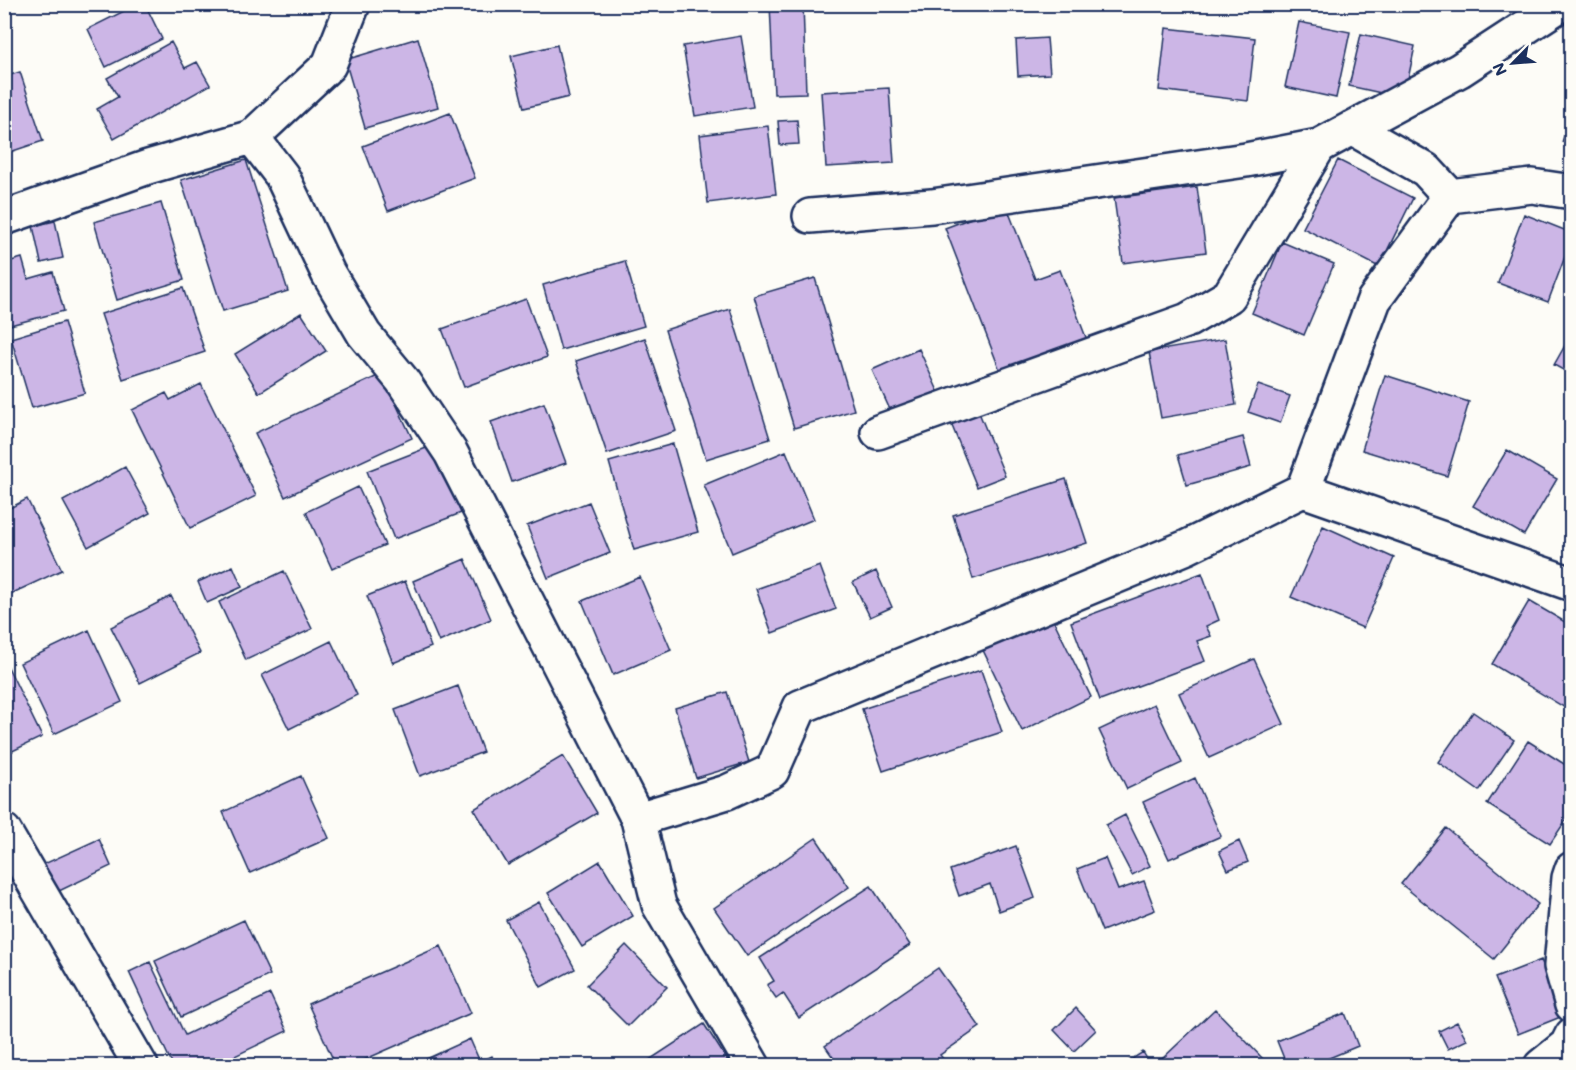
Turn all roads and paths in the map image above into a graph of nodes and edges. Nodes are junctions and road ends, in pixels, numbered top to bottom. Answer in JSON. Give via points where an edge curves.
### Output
{"nodes":[{"id":1,"x":353,"y":4,"type":"edge"},
{"id":2,"x":1561,"y":4,"type":"edge"},
{"id":3,"x":1352,"y":128,"type":"junction"},
{"id":4,"x":252,"y":137,"type":"junction"},
{"id":5,"x":1319,"y":146,"type":"junction"},
{"id":6,"x":1572,"y":192,"type":"edge"},
{"id":7,"x":1450,"y":196,"type":"junction"},
{"id":8,"x":810,"y":216,"type":"dead end"},
{"id":9,"x":4,"y":218,"type":"edge"},
{"id":10,"x":878,"y":432,"type":"dead end"},
{"id":11,"x":1303,"y":490,"type":"junction"},
{"id":12,"x":1572,"y":584,"type":"edge"},
{"id":13,"x":638,"y":819,"type":"junction"},
{"id":14,"x":4,"y":831,"type":"edge"},
{"id":15,"x":1572,"y":869,"type":"edge"},
{"id":16,"x":1572,"y":1005,"type":"edge"},
{"id":17,"x":1572,"y":1035,"type":"edge"},
{"id":18,"x":141,"y":1065,"type":"edge"},
{"id":19,"x":753,"y":1065,"type":"edge"},
{"id":20,"x":1541,"y":1065,"type":"edge"}],
"edges":[{"from":1,"to":4,"type":"street","via":[[329,65]]},
{"from":2,"to":3,"type":"street","via":[[1460,70]]},
{"from":3,"to":5,"type":"street"},
{"from":3,"to":7,"type":"street","via":[[1426,170]]},
{"from":4,"to":9,"type":"street","via":[[148,167]]},
{"from":4,"to":13,"type":"street","via":[[282,176],[328,273],[364,334],[402,380],[451,453]]},
{"from":5,"to":8,"type":"street","via":[[932,206]]},
{"from":5,"to":10,"type":"street","via":[[1229,296],[1188,320]]},
{"from":6,"to":7,"type":"street","via":[[1532,186]]},
{"from":7,"to":11,"type":"street","via":[[1374,300]]},
{"from":11,"to":12,"type":"street"},
{"from":11,"to":13,"type":"street","via":[[1187,547],[800,707],[772,771],[728,792]]},
{"from":13,"to":19,"type":"street","via":[[659,906]]},
{"from":14,"to":18,"type":"street"},
{"from":15,"to":16,"type":"street","via":[[1561,966]]},
{"from":17,"to":20,"type":"street","via":[[1566,1045]]}]}
